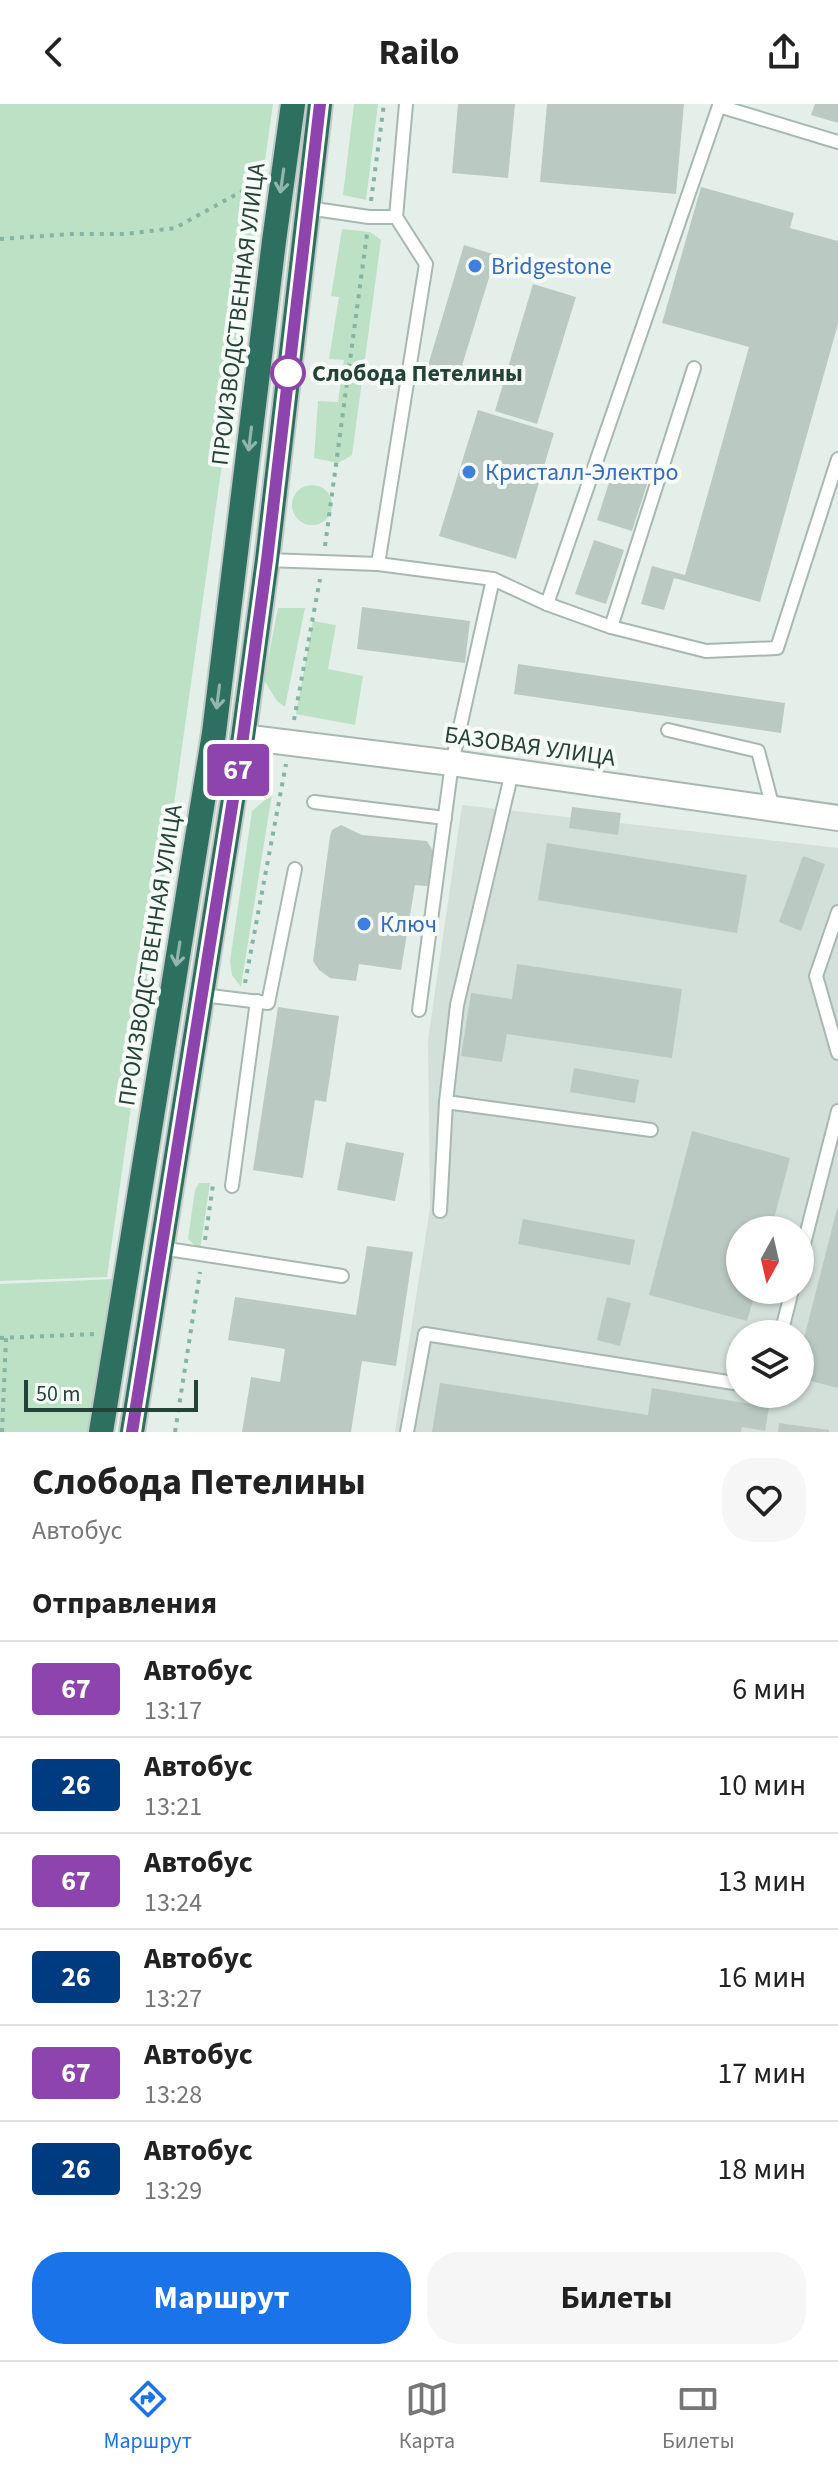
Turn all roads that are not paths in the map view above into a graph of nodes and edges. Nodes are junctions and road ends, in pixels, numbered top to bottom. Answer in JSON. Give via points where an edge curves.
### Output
{"nodes":[{"id":1,"x":293,"y":104,"type":"edge"},
{"id":2,"x":320,"y":104,"type":"edge"},
{"id":3,"x":406,"y":104,"type":"edge"},
{"id":4,"x":838,"y":142,"type":"edge"},
{"id":5,"x":308,"y":208,"type":"junction"},
{"id":6,"x":396,"y":217,"type":"junction"},
{"id":7,"x":694,"y":368,"type":"dead end"},
{"id":8,"x":838,"y":459,"type":"edge"},
{"id":9,"x":267,"y":560,"type":"junction"},
{"id":10,"x":378,"y":564,"type":"junction"},
{"id":11,"x":493,"y":579,"type":"junction"},
{"id":12,"x":547,"y":604,"type":"junction"},
{"id":13,"x":611,"y":627,"type":"junction"},
{"id":14,"x":668,"y":730,"type":"dead end"},
{"id":15,"x":214,"y":733,"type":"junction"},
{"id":16,"x":243,"y":737,"type":"junction"},
{"id":17,"x":452,"y":763,"type":"junction"},
{"id":18,"x":512,"y":772,"type":"junction"},
{"id":19,"x":314,"y":802,"type":"dead end"},
{"id":20,"x":773,"y":808,"type":"junction"},
{"id":21,"x":445,"y":818,"type":"junction"},
{"id":22,"x":838,"y":818,"type":"edge"},
{"id":23,"x":295,"y":869,"type":"dead end"},
{"id":24,"x":838,"y":912,"type":"edge"},
{"id":25,"x":202,"y":995,"type":"junction"},
{"id":26,"x":257,"y":1001,"type":"junction"},
{"id":27,"x":419,"y":1010,"type":"dead end"},
{"id":28,"x":838,"y":1053,"type":"edge"},
{"id":29,"x":446,"y":1102,"type":"junction"},
{"id":30,"x":838,"y":1111,"type":"edge"},
{"id":31,"x":651,"y":1130,"type":"dead end"},
{"id":32,"x":232,"y":1186,"type":"dead end"},
{"id":33,"x":440,"y":1211,"type":"dead end"},
{"id":34,"x":811,"y":1216,"type":"edge"},
{"id":35,"x":161,"y":1248,"type":"junction"},
{"id":36,"x":342,"y":1276,"type":"dead end"},
{"id":37,"x":726,"y":1382,"type":"edge"},
{"id":38,"x":101,"y":1432,"type":"edge"},
{"id":39,"x":132,"y":1432,"type":"edge"},
{"id":40,"x":407,"y":1432,"type":"edge"}],
"edges":[{"from":1,"to":15,"type":"highway","name":"ПРОИЗВОДСТВЕННАЯ УЛИЦА","one_way":true},
{"from":2,"to":5,"type":"highway"},
{"from":3,"to":6,"type":"lane"},
{"from":4,"to":12,"type":"lane","via":[[719,106]]},
{"from":5,"to":6,"type":"lane"},
{"from":5,"to":9,"type":"highway"},
{"from":6,"to":10,"type":"lane","via":[[426,264]]},
{"from":7,"to":13,"type":"lane"},
{"from":8,"to":13,"type":"lane","via":[[777,648],[706,651]]},
{"from":9,"to":10,"type":"lane"},
{"from":9,"to":16,"type":"highway"},
{"from":10,"to":11,"type":"lane"},
{"from":11,"to":12,"type":"lane"},
{"from":11,"to":17,"type":"lane"},
{"from":12,"to":13,"type":"lane"},
{"from":14,"to":20,"type":"lane","via":[[758,751]]},
{"from":15,"to":16,"type":"highway","name":"БАЗОВАЯ УЛИЦА"},
{"from":15,"to":38,"type":"highway","name":"ПРОИЗВОДСТВЕННАЯ УЛИЦА","one_way":true},
{"from":16,"to":17,"type":"street","name":"БАЗОВАЯ УЛИЦА"},
{"from":16,"to":25,"type":"highway"},
{"from":17,"to":18,"type":"street","name":"БАЗОВАЯ УЛИЦА"},
{"from":17,"to":21,"type":"lane"},
{"from":18,"to":20,"type":"street","name":"БАЗОВАЯ УЛИЦА"},
{"from":18,"to":29,"type":"lane","via":[[457,1005]]},
{"from":19,"to":21,"type":"lane"},
{"from":20,"to":22,"type":"street","name":"БАЗОВАЯ УЛИЦА"},
{"from":21,"to":27,"type":"lane"},
{"from":23,"to":26,"type":"lane","via":[[268,1003]]},
{"from":24,"to":28,"type":"lane","via":[[816,976]]},
{"from":25,"to":26,"type":"lane"},
{"from":25,"to":35,"type":"highway"},
{"from":26,"to":32,"type":"lane"},
{"from":29,"to":31,"type":"lane"},
{"from":29,"to":33,"type":"lane"},
{"from":30,"to":34,"type":"lane"},
{"from":35,"to":36,"type":"lane"},
{"from":35,"to":39,"type":"highway"},
{"from":37,"to":40,"type":"lane","via":[[425,1334]]}]}
